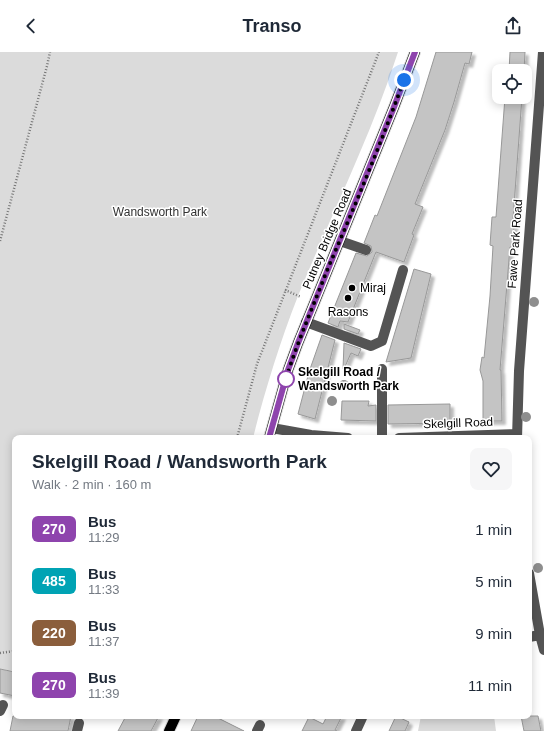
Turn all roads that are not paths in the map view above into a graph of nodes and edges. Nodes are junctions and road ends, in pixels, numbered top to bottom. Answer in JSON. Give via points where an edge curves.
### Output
{"nodes":[{"id":1,"x":415,"y":52,"type":"edge"},
{"id":2,"x":543,"y":52,"type":"edge"},
{"id":3,"x":340,"y":241,"type":"junction"},
{"id":4,"x":366,"y":250,"type":"dead end"},
{"id":5,"x":403,"y":270,"type":"dead end"},
{"id":6,"x":306,"y":322,"type":"junction"},
{"id":7,"x":382,"y":369,"type":"dead end"},
{"id":8,"x":272,"y":428,"type":"junction"},
{"id":9,"x":270,"y":435,"type":"edge"},
{"id":10,"x":311,"y":435,"type":"edge"},
{"id":11,"x":382,"y":435,"type":"edge"},
{"id":12,"x":517,"y":435,"type":"edge"},
{"id":13,"x":532,"y":590,"type":"edge"},
{"id":14,"x":540,"y":635,"type":"junction"},
{"id":15,"x":532,"y":636,"type":"edge"},
{"id":16,"x":544,"y":650,"type":"edge"},
{"id":17,"x":175,"y":719,"type":"edge"},
{"id":18,"x":362,"y":719,"type":"edge"},
{"id":19,"x":169,"y":731,"type":"edge"},
{"id":20,"x":356,"y":731,"type":"edge"}],
"edges":[{"from":1,"to":3,"type":"main road","name":"Putney Bridge Road"},
{"from":2,"to":12,"type":"street","name":"Fawe Park Road","via":[[523,316]]},
{"from":3,"to":4,"type":"street"},
{"from":3,"to":6,"type":"main road","name":"Putney Bridge Road"},
{"from":5,"to":6,"type":"street","via":[[382,341],[371,346]]},
{"from":6,"to":8,"type":"main road","name":"Putney Bridge Road","via":[[288,370]]},
{"from":7,"to":11,"type":"street"},
{"from":8,"to":9,"type":"main road","name":"Putney Bridge Road"},
{"from":8,"to":10,"type":"street"},
{"from":13,"to":14,"type":"street"},
{"from":14,"to":15,"type":"street"},
{"from":14,"to":16,"type":"street"},
{"from":17,"to":19,"type":"main road"},
{"from":18,"to":20,"type":"street"}]}
